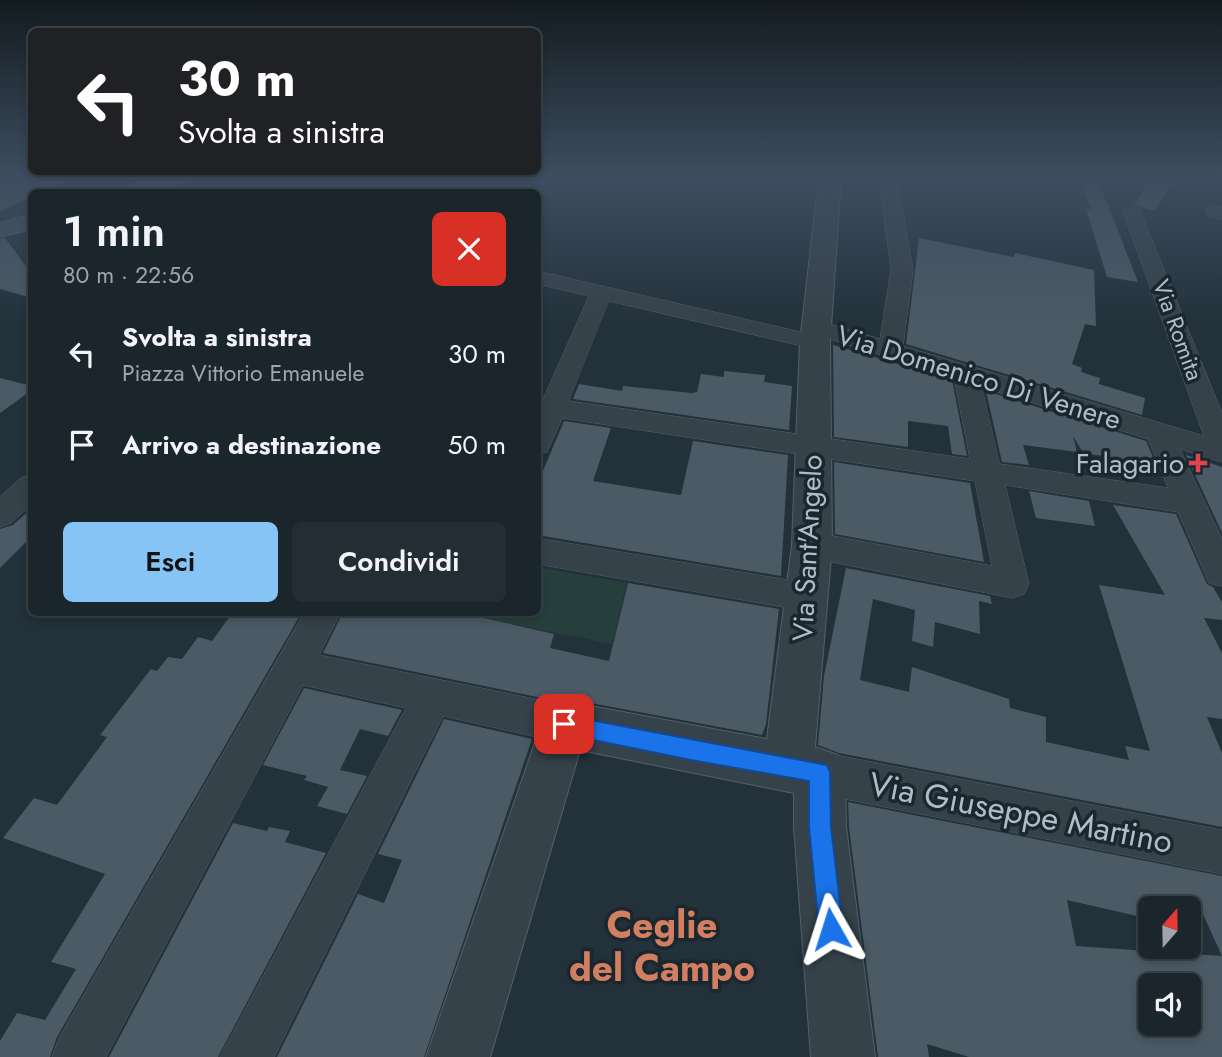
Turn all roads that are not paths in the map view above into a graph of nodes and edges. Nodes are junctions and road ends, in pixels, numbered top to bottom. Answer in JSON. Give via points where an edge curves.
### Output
{"nodes":[{"id":1,"x":826,"y":226,"type":"edge"},
{"id":2,"x":895,"y":226,"type":"edge"},
{"id":3,"x":1137,"y":226,"type":"edge"},
{"id":4,"x":541,"y":278,"type":"edge"},
{"id":5,"x":601,"y":294,"type":"junction"},
{"id":6,"x":816,"y":334,"type":"junction"},
{"id":7,"x":890,"y":349,"type":"junction"},
{"id":8,"x":967,"y":373,"type":"junction"},
{"id":9,"x":554,"y":408,"type":"junction"},
{"id":10,"x":1159,"y":433,"type":"junction"},
{"id":11,"x":541,"y":436,"type":"edge"},
{"id":12,"x":813,"y":448,"type":"junction"},
{"id":13,"x":1222,"y":450,"type":"edge"},
{"id":14,"x":986,"y":473,"type":"junction"},
{"id":15,"x":28,"y":490,"type":"edge"},
{"id":16,"x":1189,"y":502,"type":"junction"},
{"id":17,"x":0,"y":515,"type":"edge"},
{"id":18,"x":812,"y":545,"type":"junction"},
{"id":19,"x":541,"y":552,"type":"edge"},
{"id":20,"x":1221,"y":573,"type":"edge"},
{"id":21,"x":806,"y":597,"type":"junction"},
{"id":22,"x":322,"y":616,"type":"edge"},
{"id":23,"x":295,"y":666,"type":"junction"},
{"id":24,"x":433,"y":696,"type":"junction"},
{"id":25,"x":564,"y":724,"type":"junction"},
{"id":26,"x":804,"y":770,"type":"junction"},
{"id":27,"x":1222,"y":852,"type":"edge"},
{"id":28,"x":78,"y":1057,"type":"edge"},
{"id":29,"x":246,"y":1057,"type":"edge"},
{"id":30,"x":458,"y":1057,"type":"edge"},
{"id":31,"x":844,"y":1057,"type":"edge"}],
"edges":[{"from":1,"to":6,"type":"street","name":"Via Sant'Angelo"},
{"from":2,"to":7,"type":"street","via":[[902,270]]},
{"from":3,"to":13,"type":"street","name":"Via Romita"},
{"from":4,"to":5,"type":"street","name":"Via Domenico Di Venere"},
{"from":5,"to":6,"type":"street","name":"Via Domenico Di Venere"},
{"from":5,"to":9,"type":"street"},
{"from":6,"to":7,"type":"street","name":"Via Domenico Di Venere"},
{"from":6,"to":12,"type":"street","name":"Via Sant'Angelo"},
{"from":7,"to":8,"type":"street","name":"Via Domenico Di Venere"},
{"from":8,"to":10,"type":"street","name":"Via Domenico Di Venere"},
{"from":8,"to":14,"type":"street"},
{"from":9,"to":11,"type":"street"},
{"from":9,"to":12,"type":"street"},
{"from":10,"to":13,"type":"street","name":"Via Domenico Di Venere"},
{"from":10,"to":16,"type":"street"},
{"from":12,"to":14,"type":"street"},
{"from":12,"to":18,"type":"street","name":"Via Sant'Angelo"},
{"from":14,"to":16,"type":"street"},
{"from":14,"to":18,"type":"street","via":[[1012,584]]},
{"from":15,"to":17,"type":"street"},
{"from":16,"to":20,"type":"street"},
{"from":18,"to":21,"type":"street","name":"Via Sant'Angelo"},
{"from":19,"to":21,"type":"street"},
{"from":21,"to":26,"type":"street","name":"Via Sant'Angelo"},
{"from":22,"to":23,"type":"street"},
{"from":23,"to":24,"type":"street"},
{"from":23,"to":28,"type":"street"},
{"from":24,"to":25,"type":"street"},
{"from":24,"to":29,"type":"street"},
{"from":25,"to":26,"type":"street"},
{"from":25,"to":30,"type":"street"},
{"from":26,"to":27,"type":"street","name":"Via Giuseppe Martino"},
{"from":26,"to":31,"type":"street","name":"Via Sant'Angelo","via":[[820,827]]}]}
